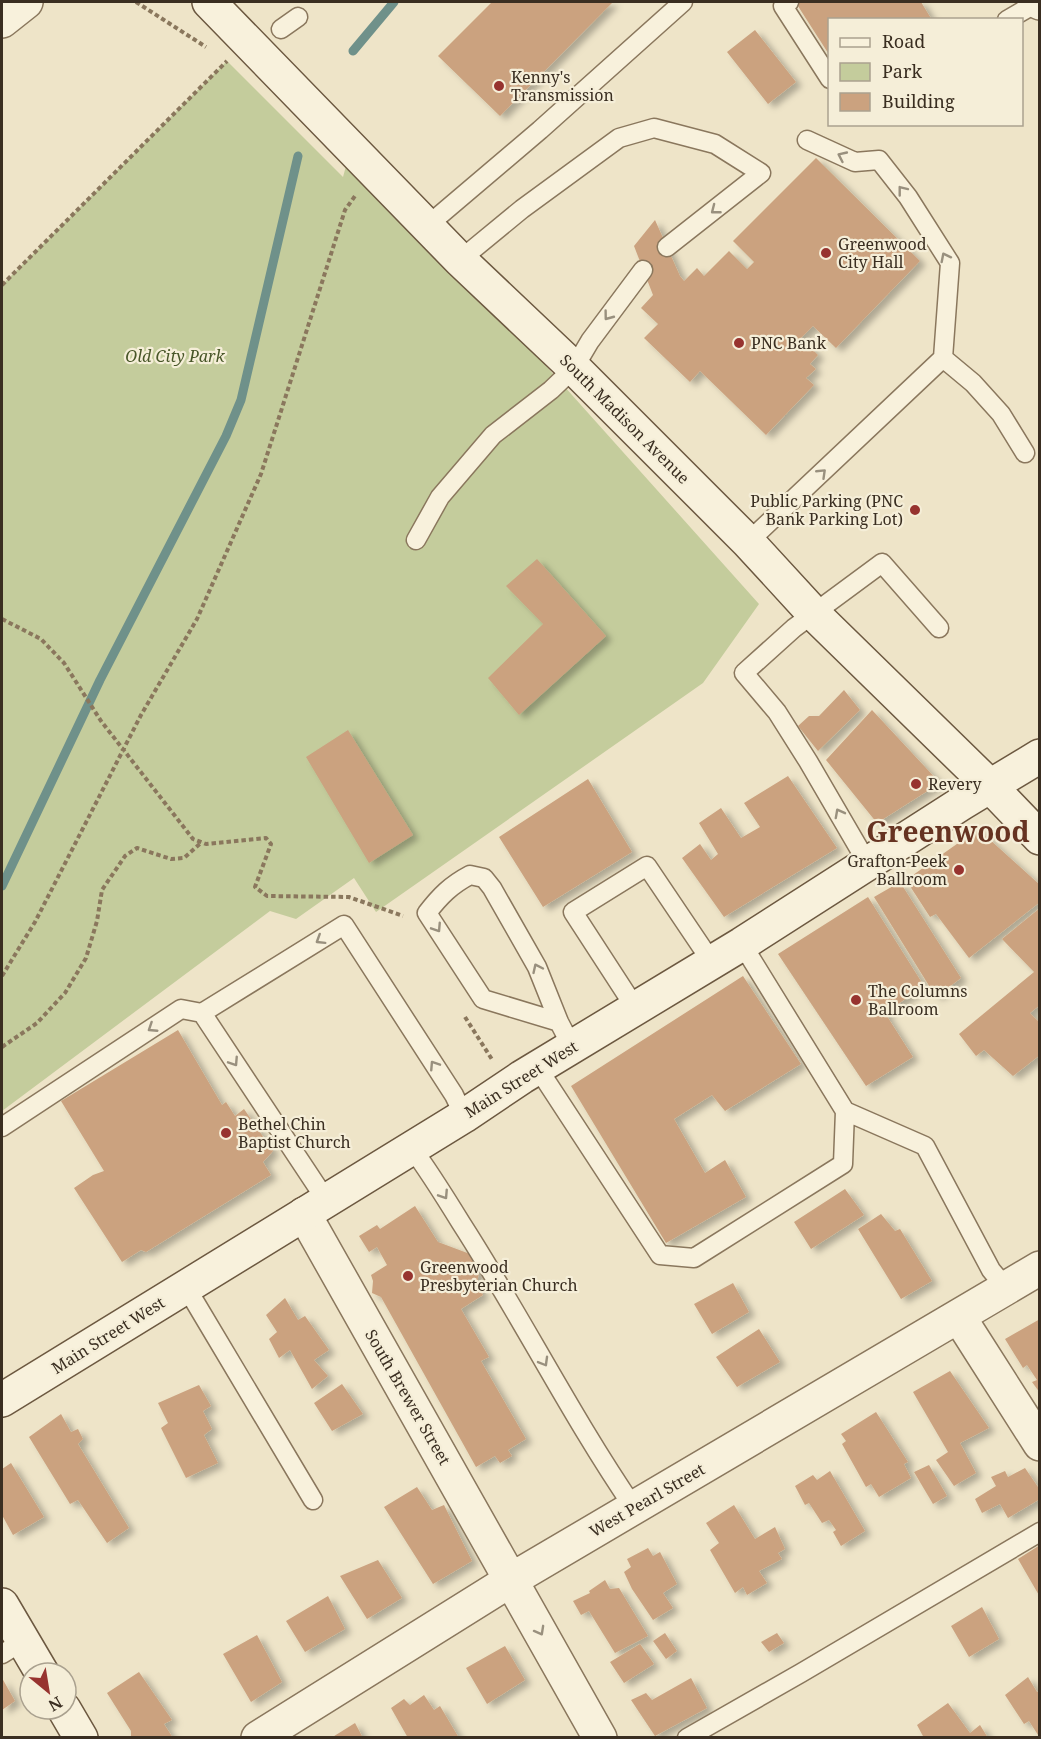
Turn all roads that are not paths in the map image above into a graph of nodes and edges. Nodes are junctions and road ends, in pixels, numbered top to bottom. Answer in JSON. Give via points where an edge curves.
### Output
{"nodes":[{"id":1,"x":26,"y":2,"type":"edge"},
{"id":2,"x":209,"y":2,"type":"edge"},
{"id":3,"x":683,"y":2,"type":"edge"},
{"id":4,"x":789,"y":2,"type":"edge"},
{"id":5,"x":1039,"y":2,"type":"edge"},
{"id":6,"x":298,"y":17,"type":"dead end"},
{"id":7,"x":1011,"y":18,"type":"edge"},
{"id":8,"x":2,"y":21,"type":"edge"},
{"id":9,"x":281,"y":29,"type":"dead end"},
{"id":10,"x":828,"y":76,"type":"edge"},
{"id":11,"x":807,"y":140,"type":"dead end"},
{"id":12,"x":427,"y":226,"type":"junction"},
{"id":13,"x":667,"y":247,"type":"dead end"},
{"id":14,"x":460,"y":260,"type":"junction"},
{"id":15,"x":643,"y":270,"type":"dead end"},
{"id":16,"x":943,"y":358,"type":"junction"},
{"id":17,"x":574,"y":368,"type":"junction"},
{"id":18,"x":1025,"y":453,"type":"dead end"},
{"id":19,"x":416,"y":540,"type":"dead end"},
{"id":20,"x":748,"y":542,"type":"junction"},
{"id":21,"x":815,"y":615,"type":"junction"},
{"id":22,"x":939,"y":628,"type":"dead end"},
{"id":23,"x":1040,"y":756,"type":"edge"},
{"id":24,"x":991,"y":787,"type":"junction"},
{"id":25,"x":1040,"y":838,"type":"edge"},
{"id":26,"x":868,"y":864,"type":"junction"},
{"id":27,"x":742,"y":944,"type":"junction"},
{"id":28,"x":711,"y":961,"type":"junction"},
{"id":29,"x":636,"y":1009,"type":"junction"},
{"id":30,"x":202,"y":1013,"type":"junction"},
{"id":31,"x":565,"y":1035,"type":"junction"},
{"id":32,"x":537,"y":1067,"type":"junction"},
{"id":33,"x":845,"y":1111,"type":"junction"},
{"id":34,"x":464,"y":1116,"type":"junction"},
{"id":35,"x":2,"y":1127,"type":"edge"},
{"id":36,"x":411,"y":1147,"type":"junction"},
{"id":37,"x":315,"y":1207,"type":"junction"},
{"id":38,"x":1040,"y":1268,"type":"edge"},
{"id":39,"x":186,"y":1287,"type":"junction"},
{"id":40,"x":1006,"y":1288,"type":"junction"},
{"id":41,"x":959,"y":1317,"type":"junction"},
{"id":42,"x":2,"y":1400,"type":"edge"},
{"id":43,"x":1040,"y":1444,"type":"edge"},
{"id":44,"x":313,"y":1500,"type":"dead end"},
{"id":45,"x":634,"y":1508,"type":"junction"},
{"id":46,"x":1040,"y":1532,"type":"edge"},
{"id":47,"x":511,"y":1580,"type":"junction"},
{"id":48,"x":2,"y":1605,"type":"edge"},
{"id":49,"x":12,"y":1648,"type":"edge"},
{"id":50,"x":28,"y":1661,"type":"edge"},
{"id":51,"x":71,"y":1721,"type":"edge"},
{"id":52,"x":81,"y":1737,"type":"edge"},
{"id":53,"x":258,"y":1737,"type":"edge"},
{"id":54,"x":600,"y":1737,"type":"edge"},
{"id":55,"x":687,"y":1737,"type":"edge"}],
"edges":[{"from":1,"to":8,"type":"main road"},
{"from":2,"to":12,"type":"main road","name":"South Madison Avenue"},
{"from":3,"to":12,"type":"lane"},
{"from":4,"to":10,"type":"lane","via":[[783,6]]},
{"from":5,"to":7,"type":"lane"},
{"from":6,"to":9,"type":"lane"},
{"from":16,"to":11,"type":"lane","one_way":true,"via":[[950,263],[879,160],[855,162]]},
{"from":12,"to":14,"type":"main road","name":"South Madison Avenue"},
{"from":14,"to":13,"type":"lane","one_way":true,"via":[[619,138],[654,128],[715,144],[761,173]]},
{"from":14,"to":17,"type":"main road","name":"South Madison Avenue"},
{"from":15,"to":17,"type":"lane","one_way":true,"via":[[590,340]]},
{"from":16,"to":18,"type":"lane","via":[[1001,414]]},
{"from":20,"to":16,"type":"lane","one_way":true},
{"from":17,"to":19,"type":"lane","via":[[493,435],[440,497]]},
{"from":17,"to":20,"type":"main road","name":"South Madison Avenue"},
{"from":20,"to":21,"type":"main road","name":"South Madison Avenue"},
{"from":21,"to":22,"type":"lane","via":[[882,563]]},
{"from":21,"to":24,"type":"main road","name":"South Madison Avenue"},
{"from":26,"to":21,"type":"lane","one_way":true,"via":[[777,712],[744,673],[794,628]]},
{"from":23,"to":24,"type":"main road","name":"Main Street West"},
{"from":24,"to":25,"type":"main road","name":"South Madison Avenue"},
{"from":24,"to":26,"type":"main road","name":"Main Street West"},
{"from":26,"to":27,"type":"main road","name":"Main Street West"},
{"from":27,"to":28,"type":"main road","name":"Main Street West"},
{"from":27,"to":33,"type":"lane"},
{"from":28,"to":29,"type":"main road","name":"Main Street West"},
{"from":28,"to":29,"type":"lane","via":[[647,866],[582,906],[573,912]]},
{"from":29,"to":31,"type":"main road","name":"Main Street West"},
{"from":34,"to":30,"type":"lane","one_way":true,"via":[[345,925]]},
{"from":30,"to":35,"type":"lane","one_way":true,"via":[[181,1009]]},
{"from":30,"to":37,"type":"lane","one_way":true},
{"from":31,"to":31,"type":"lane","one_way":true,"via":[[537,968],[492,888],[484,878],[470,875],[453,884],[427,913],[483,999]]},
{"from":31,"to":32,"type":"main road","name":"Main Street West"},
{"from":32,"to":33,"type":"lane","via":[[660,1255],[694,1258],[843,1164]]},
{"from":32,"to":34,"type":"main road","name":"Main Street West"},
{"from":33,"to":40,"type":"lane","via":[[925,1146],[991,1270]]},
{"from":34,"to":36,"type":"main road","name":"Main Street West"},
{"from":36,"to":37,"type":"main road","name":"Main Street West"},
{"from":36,"to":45,"type":"lane","one_way":true,"via":[[484,1258]]},
{"from":37,"to":39,"type":"main road","name":"Main Street West"},
{"from":37,"to":47,"type":"main road","name":"South Brewer Street"},
{"from":38,"to":40,"type":"main road","name":"West Pearl Street"},
{"from":39,"to":42,"type":"main road","name":"Main Street West"},
{"from":39,"to":44,"type":"lane"},
{"from":40,"to":41,"type":"main road","name":"West Pearl Street"},
{"from":41,"to":43,"type":"main road"},
{"from":41,"to":45,"type":"main road","name":"West Pearl Street"},
{"from":45,"to":47,"type":"main road","name":"West Pearl Street"},
{"from":46,"to":55,"type":"lane"},
{"from":47,"to":53,"type":"main road","name":"West Pearl Street"},
{"from":47,"to":54,"type":"main road","name":"South Brewer Street","one_way":true},
{"from":48,"to":49,"type":"main road"},
{"from":49,"to":50,"type":"main road"},
{"from":51,"to":52,"type":"main road"}]}
